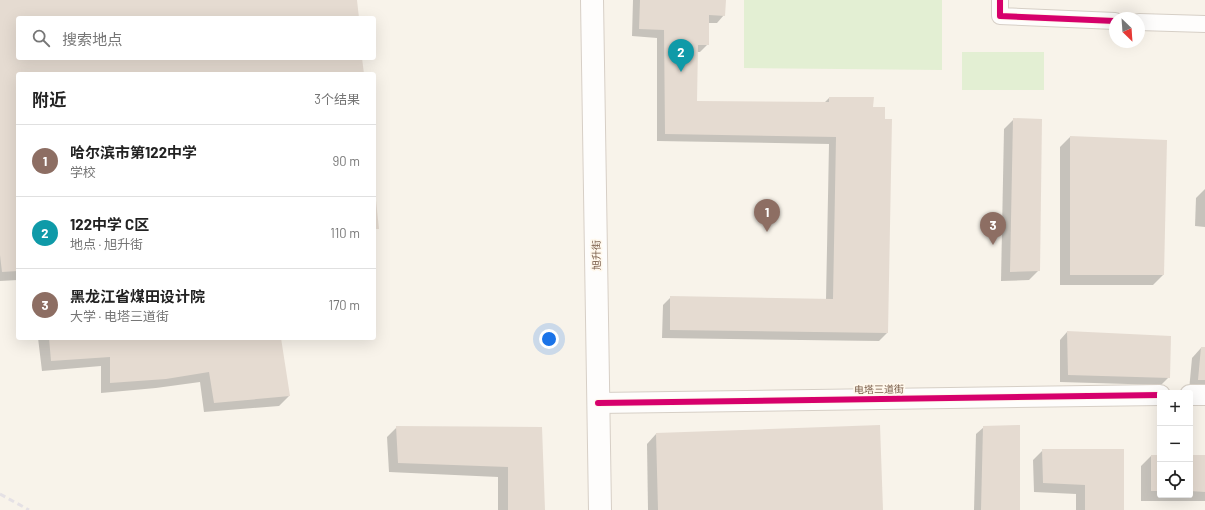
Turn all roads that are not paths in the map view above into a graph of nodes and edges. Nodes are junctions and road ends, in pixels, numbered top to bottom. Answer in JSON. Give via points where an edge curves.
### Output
{"nodes":[{"id":1,"x":592,"y":0,"type":"edge"},
{"id":2,"x":1000,"y":0,"type":"edge"},
{"id":3,"x":1109,"y":21,"type":"edge"},
{"id":4,"x":1145,"y":22,"type":"edge"},
{"id":5,"x":1205,"y":24,"type":"edge"},
{"id":6,"x":1157,"y":395,"type":"edge"},
{"id":7,"x":1193,"y":395,"type":"edge"},
{"id":8,"x":1205,"y":395,"type":"edge"},
{"id":9,"x":598,"y":403,"type":"junction"},
{"id":10,"x":600,"y":510,"type":"edge"}],
"edges":[{"from":1,"to":9,"type":"main road","name":"旭升街"},
{"from":2,"to":3,"type":"street","via":[[1000,16]]},
{"from":4,"to":5,"type":"street"},
{"from":6,"to":9,"type":"street","name":"电塔三道街"},
{"from":7,"to":8,"type":"street"},
{"from":9,"to":10,"type":"main road","name":"旭升街"}]}
